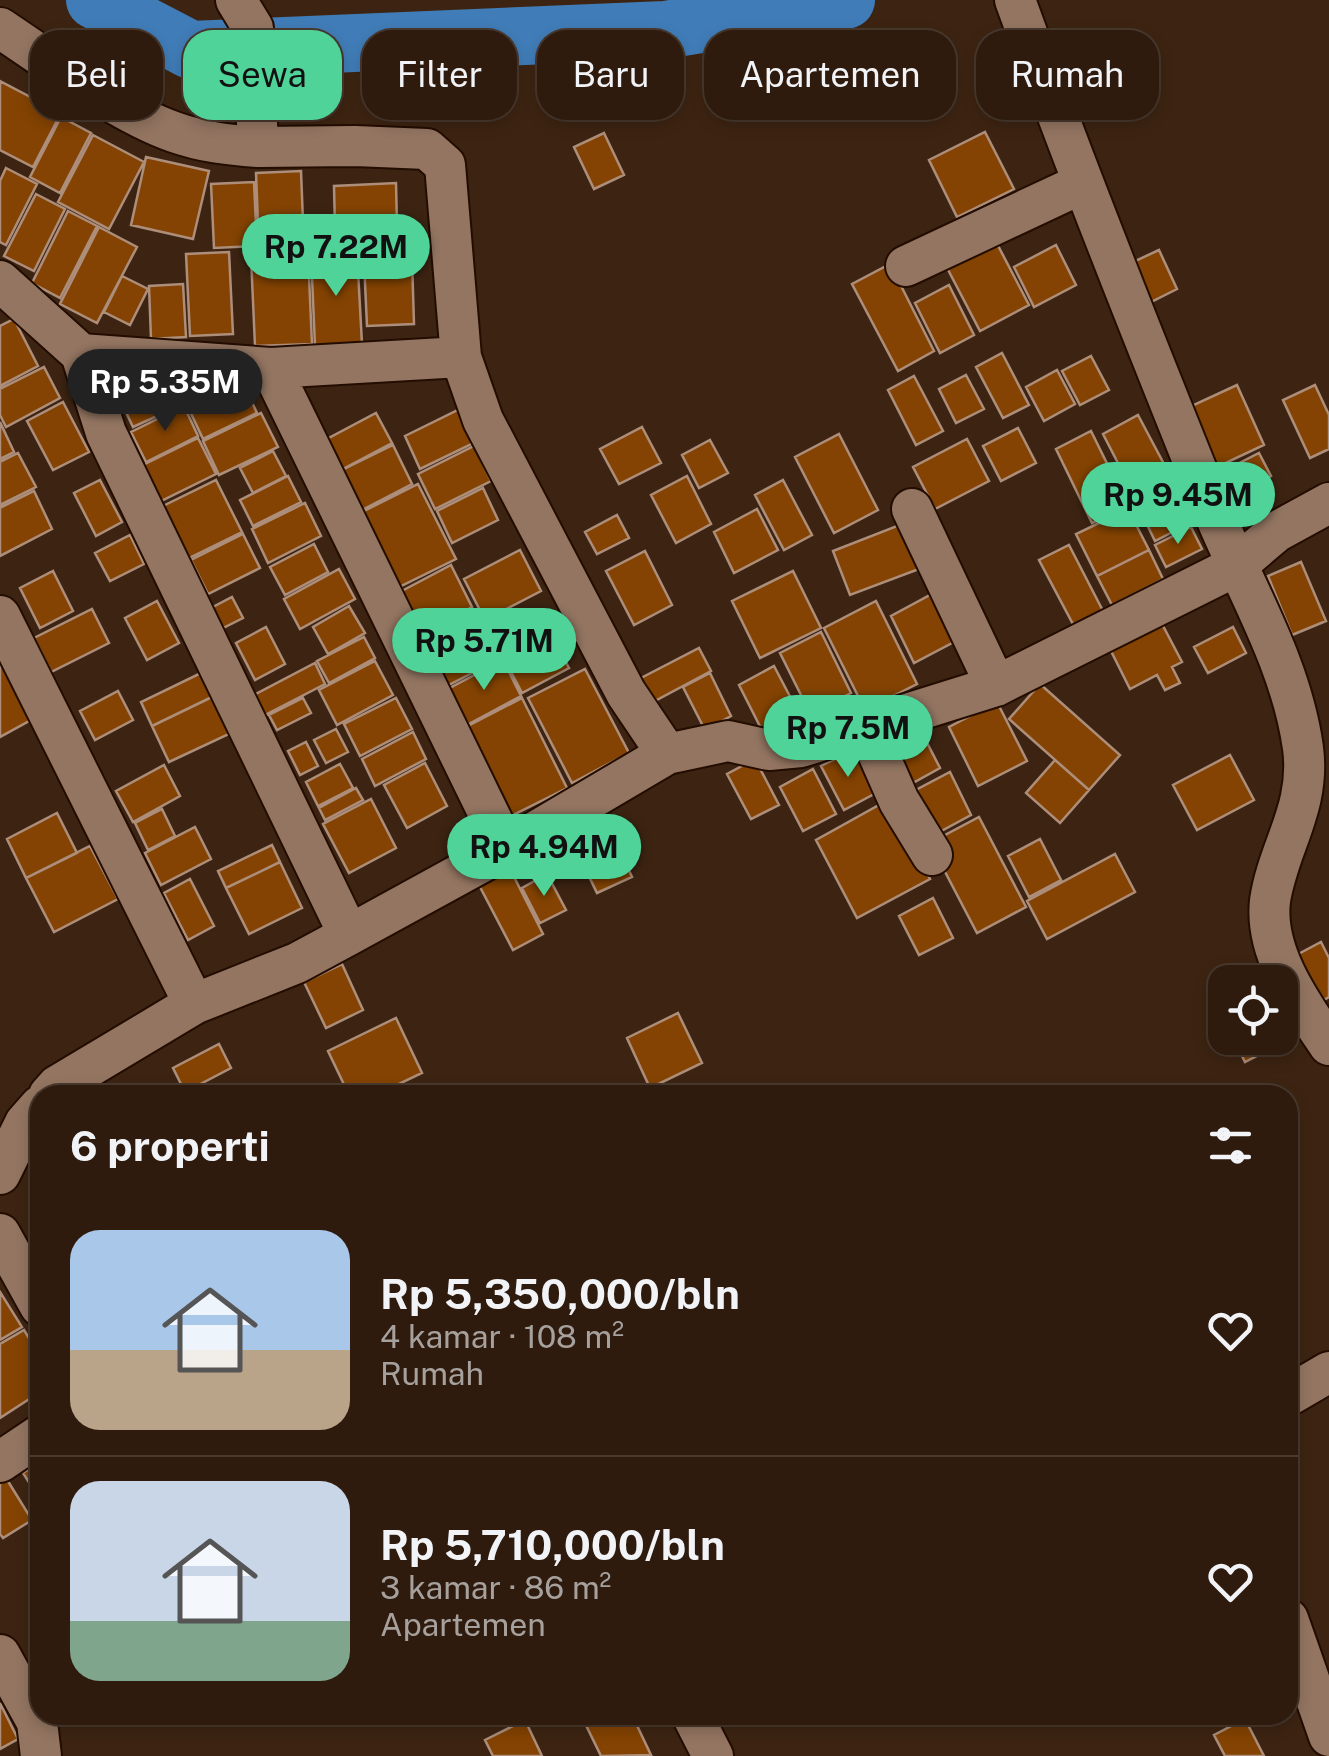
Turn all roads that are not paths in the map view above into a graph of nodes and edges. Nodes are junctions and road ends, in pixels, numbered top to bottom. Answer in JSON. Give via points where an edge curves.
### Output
{"nodes":[{"id":1,"x":1015,"y":0,"type":"edge"},
{"id":2,"x":244,"y":14,"type":"edge"},
{"id":3,"x":0,"y":28,"type":"edge"},
{"id":4,"x":258,"y":147,"type":"junction"},
{"id":5,"x":1081,"y":184,"type":"junction"},
{"id":6,"x":906,"y":266,"type":"dead end"},
{"id":7,"x":0,"y":281,"type":"edge"},
{"id":8,"x":81,"y":354,"type":"junction"},
{"id":9,"x":462,"y":357,"type":"junction"},
{"id":10,"x":270,"y":368,"type":"junction"},
{"id":11,"x":1329,"y":503,"type":"edge"},
{"id":12,"x":912,"y":510,"type":"dead end"},
{"id":13,"x":1236,"y":566,"type":"junction"},
{"id":14,"x":0,"y":616,"type":"edge"},
{"id":15,"x":996,"y":686,"type":"junction"},
{"id":16,"x":866,"y":726,"type":"junction"},
{"id":17,"x":667,"y":754,"type":"junction"},
{"id":18,"x":506,"y":849,"type":"junction"},
{"id":19,"x":932,"y":855,"type":"dead end"},
{"id":20,"x":349,"y":936,"type":"junction"},
{"id":21,"x":194,"y":1004,"type":"junction"},
{"id":22,"x":1329,"y":1046,"type":"edge"},
{"id":23,"x":60,"y":1085,"type":"edge"},
{"id":24,"x":30,"y":1117,"type":"edge"},
{"id":25,"x":0,"y":1174,"type":"edge"},
{"id":26,"x":0,"y":1234,"type":"edge"},
{"id":27,"x":30,"y":1288,"type":"edge"},
{"id":28,"x":1329,"y":1372,"type":"edge"},
{"id":29,"x":1298,"y":1390,"type":"edge"},
{"id":30,"x":30,"y":1441,"type":"edge"},
{"id":31,"x":0,"y":1462,"type":"edge"},
{"id":32,"x":1298,"y":1648,"type":"edge"},
{"id":33,"x":0,"y":1655,"type":"edge"},
{"id":34,"x":30,"y":1709,"type":"edge"},
{"id":35,"x":37,"y":1725,"type":"edge"},
{"id":36,"x":697,"y":1725,"type":"edge"},
{"id":37,"x":1329,"y":1736,"type":"edge"},
{"id":38,"x":41,"y":1756,"type":"edge"},
{"id":39,"x":712,"y":1756,"type":"edge"}],
"edges":[{"from":1,"to":5,"type":"street"},
{"from":2,"to":4,"type":"street"},
{"from":3,"to":4,"type":"street","via":[[170,131],[213,144]]},
{"from":4,"to":9,"type":"street","via":[[414,148],[438,156],[448,180]]},
{"from":5,"to":6,"type":"street"},
{"from":5,"to":13,"type":"street"},
{"from":7,"to":8,"type":"street"},
{"from":8,"to":10,"type":"street"},
{"from":8,"to":20,"type":"street","via":[[106,433]]},
{"from":9,"to":10,"type":"street"},
{"from":9,"to":17,"type":"street","via":[[483,420],[626,693]]},
{"from":10,"to":18,"type":"street"},
{"from":11,"to":13,"type":"street","via":[[1276,532]]},
{"from":12,"to":15,"type":"street"},
{"from":13,"to":15,"type":"street"},
{"from":13,"to":22,"type":"street","via":[[1288,677],[1304,754],[1300,807],[1272,893],[1271,934],[1296,998]]},
{"from":14,"to":21,"type":"street"},
{"from":15,"to":16,"type":"street"},
{"from":16,"to":17,"type":"street","via":[[786,750],[728,740]]},
{"from":16,"to":19,"type":"street"},
{"from":17,"to":18,"type":"street"},
{"from":18,"to":20,"type":"street"},
{"from":20,"to":21,"type":"street"},
{"from":21,"to":23,"type":"street"},
{"from":24,"to":25,"type":"street"},
{"from":26,"to":27,"type":"street"},
{"from":28,"to":29,"type":"street"},
{"from":30,"to":31,"type":"street"},
{"from":32,"to":37,"type":"street"},
{"from":33,"to":34,"type":"street"},
{"from":35,"to":38,"type":"street"},
{"from":36,"to":39,"type":"street"}]}
